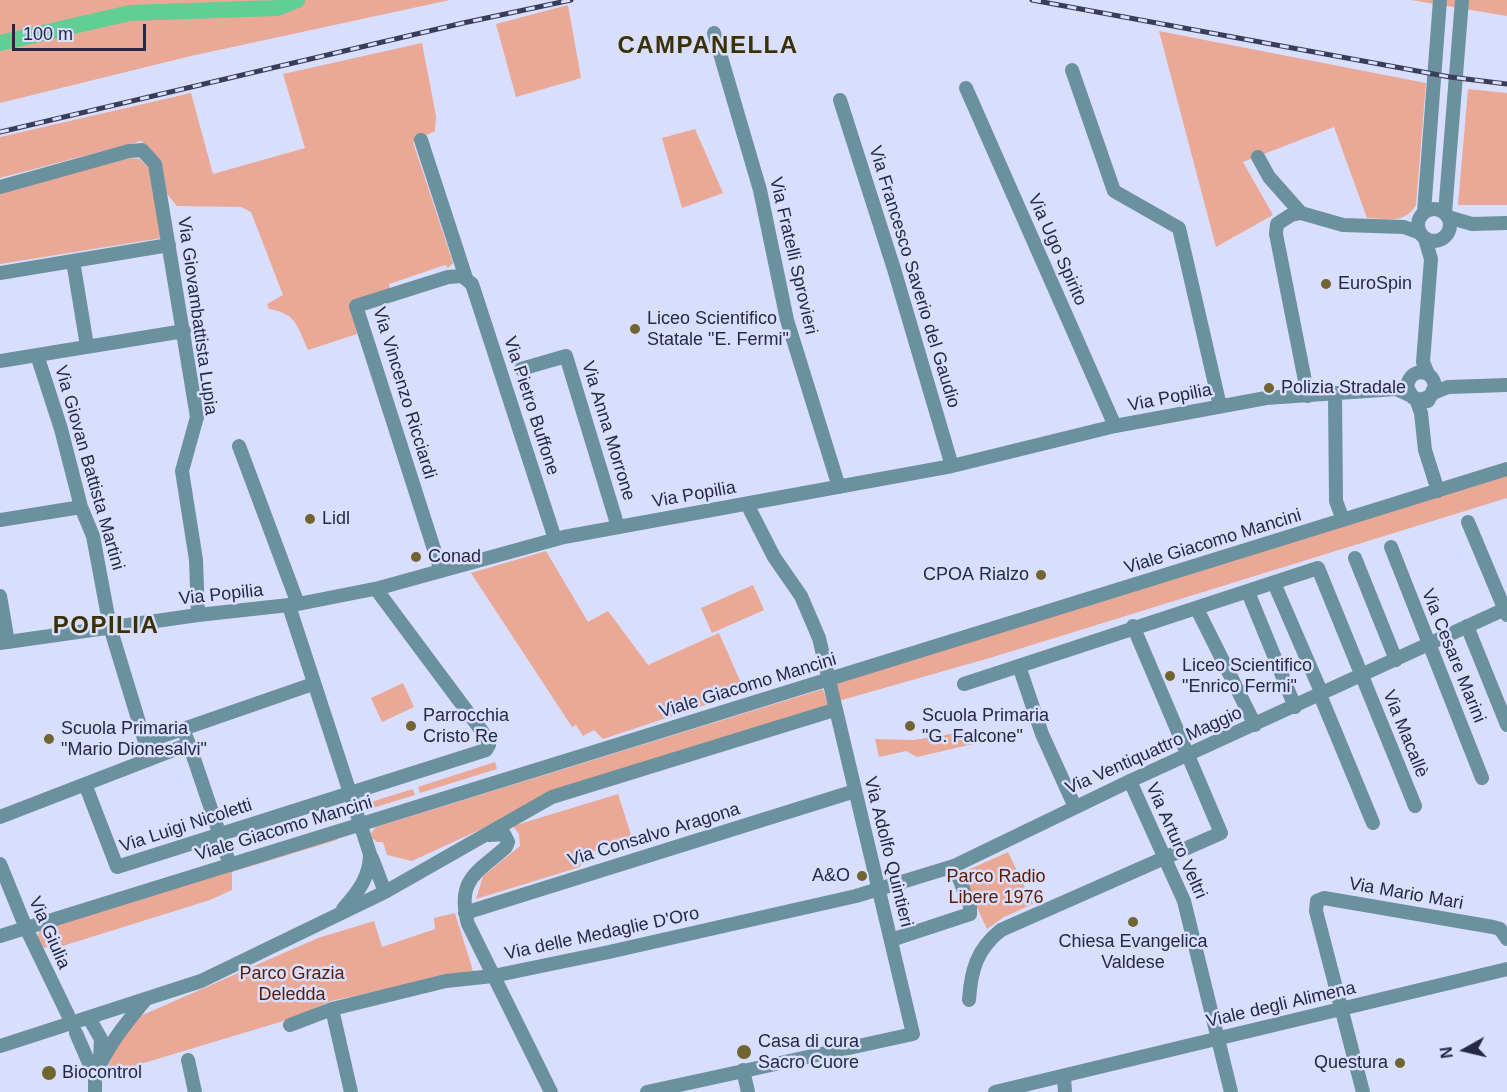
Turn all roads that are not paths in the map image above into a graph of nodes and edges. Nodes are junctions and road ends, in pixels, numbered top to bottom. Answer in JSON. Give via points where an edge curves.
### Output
{"nodes":[{"id":1,"x":1440,"y":0,"type":"edge"},
{"id":2,"x":1462,"y":0,"type":"edge"},
{"id":3,"x":714,"y":33,"type":"dead end"},
{"id":4,"x":1072,"y":70,"type":"dead end"},
{"id":5,"x":966,"y":88,"type":"dead end"},
{"id":6,"x":840,"y":99,"type":"dead end"},
{"id":7,"x":421,"y":140,"type":"dead end"},
{"id":8,"x":1258,"y":157,"type":"dead end"},
{"id":9,"x":0,"y":187,"type":"edge"},
{"id":10,"x":1446,"y":210,"type":"junction"},
{"id":11,"x":1301,"y":213,"type":"junction"},
{"id":12,"x":1507,"y":223,"type":"edge"},
{"id":13,"x":1472,"y":224,"type":"junction"},
{"id":14,"x":1422,"y":226,"type":"junction"},
{"id":15,"x":1444,"y":237,"type":"junction"},
{"id":16,"x":169,"y":245,"type":"junction"},
{"id":17,"x":1431,"y":259,"type":"junction"},
{"id":18,"x":73,"y":261,"type":"junction"},
{"id":19,"x":0,"y":273,"type":"edge"},
{"id":20,"x":469,"y":281,"type":"junction"},
{"id":21,"x":184,"y":331,"type":"junction"},
{"id":22,"x":87,"y":346,"type":"junction"},
{"id":23,"x":37,"y":355,"type":"junction"},
{"id":24,"x":0,"y":361,"type":"edge"},
{"id":25,"x":521,"y":369,"type":"dead end"},
{"id":26,"x":1412,"y":375,"type":"junction"},
{"id":27,"x":1430,"y":381,"type":"junction"},
{"id":28,"x":1507,"y":385,"type":"edge"},
{"id":29,"x":1396,"y":389,"type":"junction"},
{"id":30,"x":1335,"y":394,"type":"junction"},
{"id":31,"x":1308,"y":396,"type":"junction"},
{"id":32,"x":1414,"y":398,"type":"junction"},
{"id":33,"x":1220,"y":406,"type":"junction"},
{"id":34,"x":1421,"y":413,"type":"junction"},
{"id":35,"x":1115,"y":426,"type":"junction"},
{"id":36,"x":239,"y":446,"type":"dead end"},
{"id":37,"x":952,"y":466,"type":"junction"},
{"id":38,"x":1507,"y":469,"type":"edge"},
{"id":39,"x":839,"y":487,"type":"junction"},
{"id":40,"x":1438,"y":491,"type":"junction"},
{"id":41,"x":747,"y":504,"type":"junction"},
{"id":42,"x":81,"y":507,"type":"junction"},
{"id":43,"x":0,"y":520,"type":"edge"},
{"id":44,"x":1343,"y":520,"type":"junction"},
{"id":45,"x":1468,"y":522,"type":"dead end"},
{"id":46,"x":618,"y":527,"type":"junction"},
{"id":47,"x":555,"y":539,"type":"junction"},
{"id":48,"x":1391,"y":548,"type":"dead end"},
{"id":49,"x":1355,"y":558,"type":"dead end"},
{"id":50,"x":441,"y":571,"type":"junction"},
{"id":51,"x":1274,"y":583,"type":"junction"},
{"id":52,"x":376,"y":589,"type":"junction"},
{"id":53,"x":1248,"y":592,"type":"junction"},
{"id":54,"x":0,"y":596,"type":"edge"},
{"id":55,"x":294,"y":605,"type":"junction"},
{"id":56,"x":1197,"y":609,"type":"junction"},
{"id":57,"x":1506,"y":611,"type":"edge"},
{"id":58,"x":198,"y":615,"type":"junction"},
{"id":59,"x":1133,"y":626,"type":"junction"},
{"id":60,"x":1467,"y":626,"type":"junction"},
{"id":61,"x":110,"y":627,"type":"junction"},
{"id":62,"x":4,"y":643,"type":"edge"},
{"id":63,"x":1430,"y":644,"type":"junction"},
{"id":64,"x":1395,"y":660,"type":"junction"},
{"id":65,"x":1018,"y":666,"type":"junction"},
{"id":66,"x":1362,"y":676,"type":"junction"},
{"id":67,"x":827,"y":681,"type":"junction"},
{"id":68,"x":313,"y":684,"type":"junction"},
{"id":69,"x":964,"y":684,"type":"dead end"},
{"id":70,"x":1321,"y":695,"type":"junction"},
{"id":71,"x":1295,"y":707,"type":"junction"},
{"id":72,"x":834,"y":710,"type":"junction"},
{"id":73,"x":1255,"y":725,"type":"junction"},
{"id":74,"x":1507,"y":725,"type":"edge"},
{"id":75,"x":183,"y":729,"type":"junction"},
{"id":76,"x":145,"y":742,"type":"junction"},
{"id":77,"x":189,"y":744,"type":"junction"},
{"id":78,"x":1186,"y":754,"type":"junction"},
{"id":79,"x":150,"y":758,"type":"junction"},
{"id":80,"x":1482,"y":778,"type":"dead end"},
{"id":81,"x":1130,"y":780,"type":"junction"},
{"id":82,"x":85,"y":784,"type":"junction"},
{"id":83,"x":855,"y":791,"type":"junction"},
{"id":84,"x":350,"y":793,"type":"junction"},
{"id":85,"x":1415,"y":806,"type":"dead end"},
{"id":86,"x":1075,"y":807,"type":"junction"},
{"id":87,"x":0,"y":817,"type":"edge"},
{"id":88,"x":1373,"y":823,"type":"dead end"},
{"id":89,"x":361,"y":824,"type":"junction"},
{"id":90,"x":220,"y":834,"type":"junction"},
{"id":91,"x":487,"y":835,"type":"junction"},
{"id":92,"x":370,"y":854,"type":"junction"},
{"id":93,"x":1165,"y":855,"type":"junction"},
{"id":94,"x":0,"y":864,"type":"edge"},
{"id":95,"x":230,"y":865,"type":"junction"},
{"id":96,"x":954,"y":866,"type":"junction"},
{"id":97,"x":879,"y":890,"type":"junction"},
{"id":98,"x":385,"y":892,"type":"junction"},
{"id":99,"x":465,"y":913,"type":"junction"},
{"id":100,"x":337,"y":916,"type":"junction"},
{"id":101,"x":26,"y":928,"type":"junction"},
{"id":102,"x":1504,"y":934,"type":"edge"},
{"id":103,"x":0,"y":936,"type":"edge"},
{"id":104,"x":891,"y":940,"type":"junction"},
{"id":105,"x":1507,"y":969,"type":"edge"},
{"id":106,"x":494,"y":976,"type":"junction"},
{"id":107,"x":147,"y":999,"type":"junction"},
{"id":108,"x":969,"y":1000,"type":"dead end"},
{"id":109,"x":332,"y":1009,"type":"junction"},
{"id":110,"x":1342,"y":1010,"type":"junction"},
{"id":111,"x":68,"y":1015,"type":"dead end"},
{"id":112,"x":89,"y":1018,"type":"junction"},
{"id":113,"x":290,"y":1025,"type":"dead end"},
{"id":114,"x":75,"y":1033,"type":"dead end"},
{"id":115,"x":1219,"y":1038,"type":"junction"},
{"id":116,"x":0,"y":1046,"type":"edge"},
{"id":117,"x":188,"y":1060,"type":"dead end"},
{"id":118,"x":97,"y":1070,"type":"junction"},
{"id":119,"x":743,"y":1070,"type":"junction"},
{"id":120,"x":1064,"y":1077,"type":"junction"},
{"id":121,"x":95,"y":1092,"type":"edge"},
{"id":122,"x":195,"y":1092,"type":"edge"},
{"id":123,"x":351,"y":1092,"type":"edge"},
{"id":124,"x":551,"y":1092,"type":"edge"},
{"id":125,"x":647,"y":1092,"type":"edge"},
{"id":126,"x":748,"y":1092,"type":"edge"},
{"id":127,"x":994,"y":1092,"type":"edge"},
{"id":128,"x":1065,"y":1092,"type":"edge"},
{"id":129,"x":1231,"y":1092,"type":"edge"},
{"id":130,"x":1363,"y":1092,"type":"edge"}],
"edges":[{"from":1,"to":14,"type":"street"},
{"from":2,"to":10,"type":"street"},
{"from":3,"to":39,"type":"street","name":"Via Fratelli Sprovieri","via":[[760,190],[787,320]]},
{"from":4,"to":33,"type":"street","via":[[1114,191],[1179,228]]},
{"from":5,"to":35,"type":"street","name":"Via Ugo Spirito"},
{"from":6,"to":37,"type":"street","name":"Via Francesco Saverio del Gaudio"},
{"from":7,"to":20,"type":"street","name":"Via Pietro Buffone"},
{"from":8,"to":11,"type":"street","via":[[1269,177]]},
{"from":9,"to":16,"type":"street","name":"Via Giovambattista Lupia","via":[[142,150],[155,164]]},
{"from":10,"to":13,"type":"street"},
{"from":10,"to":14,"type":"street","via":[[1432,208]]},
{"from":10,"to":15,"type":"street"},
{"from":11,"to":14,"type":"street","via":[[1343,225]]},
{"from":11,"to":31,"type":"street","via":[[1280,220],[1276,234]]},
{"from":12,"to":13,"type":"street"},
{"from":13,"to":15,"type":"street"},
{"from":14,"to":15,"type":"street"},
{"from":14,"to":17,"type":"street"},
{"from":15,"to":17,"type":"street"},
{"from":16,"to":18,"type":"street"},
{"from":16,"to":21,"type":"street","name":"Via Giovambattista Lupia"},
{"from":17,"to":27,"type":"street"},
{"from":18,"to":19,"type":"street"},
{"from":18,"to":22,"type":"street"},
{"from":20,"to":47,"type":"street","name":"Via Pietro Buffone"},
{"from":20,"to":50,"type":"street","name":"Via Vincenzo Ricciardi","via":[[448,278],[356,306]]},
{"from":21,"to":22,"type":"street"},
{"from":21,"to":58,"type":"street","name":"Via Giovambattista Lupia","via":[[197,417],[182,471],[196,560]]},
{"from":22,"to":23,"type":"street"},
{"from":23,"to":24,"type":"street"},
{"from":23,"to":42,"type":"street","name":"Via Giovan Battista Martini"},
{"from":25,"to":46,"type":"street","name":"Via Anna Morrone","via":[[566,356]]},
{"from":26,"to":27,"type":"street"},
{"from":26,"to":29,"type":"street"},
{"from":26,"to":32,"type":"street","via":[[1407,387]]},
{"from":27,"to":28,"type":"street","via":[[1448,387]]},
{"from":27,"to":32,"type":"street","via":[[1424,400]]},
{"from":27,"to":34,"type":"street"},
{"from":29,"to":30,"type":"street","name":"Via Popilia"},
{"from":29,"to":32,"type":"street"},
{"from":30,"to":31,"type":"street","name":"Via Popilia"},
{"from":30,"to":44,"type":"street","via":[[1336,501]]},
{"from":31,"to":33,"type":"street","name":"Via Popilia"},
{"from":32,"to":34,"type":"street"},
{"from":33,"to":35,"type":"street","name":"Via Popilia"},
{"from":34,"to":40,"type":"street","via":[[1425,450]]},
{"from":35,"to":37,"type":"street","name":"Via Popilia"},
{"from":36,"to":55,"type":"street"},
{"from":37,"to":39,"type":"street","name":"Via Popilia"},
{"from":38,"to":40,"type":"street","name":"Viale Giacomo Mancini"},
{"from":39,"to":41,"type":"street","name":"Via Popilia"},
{"from":40,"to":44,"type":"street","name":"Viale Giacomo Mancini"},
{"from":41,"to":46,"type":"street","name":"Via Popilia"},
{"from":41,"to":67,"type":"street","name":"Via Adolfo Quintieri","via":[[774,557],[801,596],[819,638]]},
{"from":42,"to":43,"type":"street"},
{"from":42,"to":61,"type":"street","name":"Via Giovan Battista Martini","via":[[93,536]]},
{"from":44,"to":67,"type":"street","name":"Viale Giacomo Mancini"},
{"from":45,"to":57,"type":"street"},
{"from":46,"to":47,"type":"street","name":"Via Popilia"},
{"from":47,"to":50,"type":"street","name":"Via Popilia"},
{"from":48,"to":63,"type":"street","name":"Via Cesare Marini"},
{"from":49,"to":64,"type":"street"},
{"from":50,"to":52,"type":"street","name":"Via Popilia"},
{"from":51,"to":53,"type":"street"},
{"from":51,"to":66,"type":"street","name":"Via Macallè","via":[[1318,568]]},
{"from":51,"to":70,"type":"street"},
{"from":52,"to":55,"type":"street","name":"Via Popilia"},
{"from":52,"to":84,"type":"street","name":"Via Luigi Nicoletti","via":[[489,745],[486,750]]},
{"from":53,"to":56,"type":"street"},
{"from":53,"to":71,"type":"street"},
{"from":54,"to":62,"type":"street"},
{"from":55,"to":58,"type":"street","name":"Via Popilia"},
{"from":55,"to":68,"type":"street"},
{"from":56,"to":59,"type":"street"},
{"from":56,"to":73,"type":"street"},
{"from":57,"to":60,"type":"street","name":"Via Ventiquattro Maggio"},
{"from":58,"to":61,"type":"street","name":"Via Popilia"},
{"from":59,"to":65,"type":"street"},
{"from":59,"to":78,"type":"street"},
{"from":60,"to":63,"type":"street","name":"Via Ventiquattro Maggio"},
{"from":60,"to":74,"type":"street"},
{"from":61,"to":62,"type":"street","name":"Via Popilia"},
{"from":61,"to":76,"type":"street","name":"Via Giovan Battista Martini"},
{"from":63,"to":64,"type":"street","name":"Via Ventiquattro Maggio"},
{"from":63,"to":80,"type":"street","name":"Via Cesare Marini"},
{"from":64,"to":66,"type":"street","name":"Via Ventiquattro Maggio"},
{"from":65,"to":69,"type":"street"},
{"from":65,"to":86,"type":"street","via":[[1042,734]]},
{"from":66,"to":70,"type":"street","name":"Via Ventiquattro Maggio"},
{"from":66,"to":85,"type":"street","name":"Via Macallè"},
{"from":67,"to":72,"type":"street","name":"Via Adolfo Quintieri"},
{"from":67,"to":89,"type":"street","name":"Viale Giacomo Mancini"},
{"from":68,"to":75,"type":"street"},
{"from":68,"to":84,"type":"street"},
{"from":70,"to":71,"type":"street","name":"Via Ventiquattro Maggio"},
{"from":70,"to":88,"type":"street"},
{"from":71,"to":73,"type":"street","name":"Via Ventiquattro Maggio"},
{"from":72,"to":83,"type":"street","name":"Via Adolfo Quintieri"},
{"from":72,"to":91,"type":"street","via":[[552,797]]},
{"from":73,"to":78,"type":"street","name":"Via Ventiquattro Maggio"},
{"from":75,"to":76,"type":"street"},
{"from":75,"to":77,"type":"street"},
{"from":76,"to":79,"type":"street","name":"Via Giovan Battista Martini"},
{"from":77,"to":79,"type":"street"},
{"from":77,"to":90,"type":"street"},
{"from":78,"to":81,"type":"street","name":"Via Ventiquattro Maggio"},
{"from":78,"to":93,"type":"street","via":[[1221,832]]},
{"from":79,"to":82,"type":"street"},
{"from":81,"to":86,"type":"street","name":"Via Ventiquattro Maggio"},
{"from":81,"to":93,"type":"street","name":"Via Arturo Veltri"},
{"from":82,"to":87,"type":"street"},
{"from":82,"to":90,"type":"street","name":"Via Luigi Nicoletti","via":[[117,867]]},
{"from":83,"to":97,"type":"street","name":"Via Adolfo Quintieri"},
{"from":83,"to":99,"type":"street","name":"Via Consalvo Aragona"},
{"from":84,"to":89,"type":"street"},
{"from":84,"to":90,"type":"street","name":"Via Luigi Nicoletti"},
{"from":86,"to":96,"type":"street","name":"Via Ventiquattro Maggio"},
{"from":89,"to":92,"type":"street"},
{"from":89,"to":95,"type":"street","name":"Viale Giacomo Mancini"},
{"from":90,"to":95,"type":"street"},
{"from":91,"to":98,"type":"street"},
{"from":91,"to":99,"type":"street","via":[[504,834],[508,842],[472,874],[465,893]]},
{"from":92,"to":98,"type":"street"},
{"from":92,"to":100,"type":"street","via":[[370,869],[359,891]]},
{"from":93,"to":108,"type":"street","via":[[990,938],[971,973]]},
{"from":93,"to":115,"type":"street","name":"Via Arturo Veltri","via":[[1188,915]]},
{"from":94,"to":101,"type":"street","name":"Via Giulia"},
{"from":95,"to":101,"type":"street","name":"Viale Giacomo Mancini"},
{"from":96,"to":97,"type":"street","name":"Via Ventiquattro Maggio"},
{"from":96,"to":104,"type":"street","via":[[970,914]]},
{"from":97,"to":104,"type":"street","name":"Via Adolfo Quintieri"},
{"from":97,"to":106,"type":"street","name":"Via delle Medaglie D'Oro"},
{"from":98,"to":100,"type":"street"},
{"from":99,"to":106,"type":"street"},
{"from":100,"to":107,"type":"street","via":[[201,981]]},
{"from":101,"to":103,"type":"street","name":"Viale Giacomo Mancini"},
{"from":101,"to":111,"type":"street","name":"Via Giulia"},
{"from":102,"to":110,"type":"street","name":"Via Mario Mari","via":[[1324,898],[1317,901],[1316,911]]},
{"from":104,"to":119,"type":"street","name":"Via Adolfo Quintieri","via":[[913,1034]]},
{"from":105,"to":110,"type":"street","name":"Viale degli Alimena"},
{"from":106,"to":109,"type":"street","name":"Via delle Medaglie D'Oro","via":[[446,981]]},
{"from":106,"to":124,"type":"street"},
{"from":107,"to":112,"type":"street"},
{"from":107,"to":118,"type":"street","via":[[124,1024]]},
{"from":109,"to":113,"type":"street","name":"Via delle Medaglie D'Oro"},
{"from":109,"to":123,"type":"street"},
{"from":110,"to":115,"type":"street","name":"Viale degli Alimena"},
{"from":110,"to":130,"type":"street"},
{"from":112,"to":116,"type":"street"},
{"from":112,"to":118,"type":"street","via":[[101,1039]]},
{"from":114,"to":118,"type":"street"},
{"from":115,"to":120,"type":"street","name":"Viale degli Alimena"},
{"from":115,"to":129,"type":"street","name":"Via Arturo Veltri"},
{"from":117,"to":122,"type":"street"},
{"from":118,"to":121,"type":"street"},
{"from":119,"to":125,"type":"street"},
{"from":119,"to":126,"type":"street"},
{"from":120,"to":127,"type":"street","name":"Viale degli Alimena"},
{"from":120,"to":128,"type":"street"}]}
